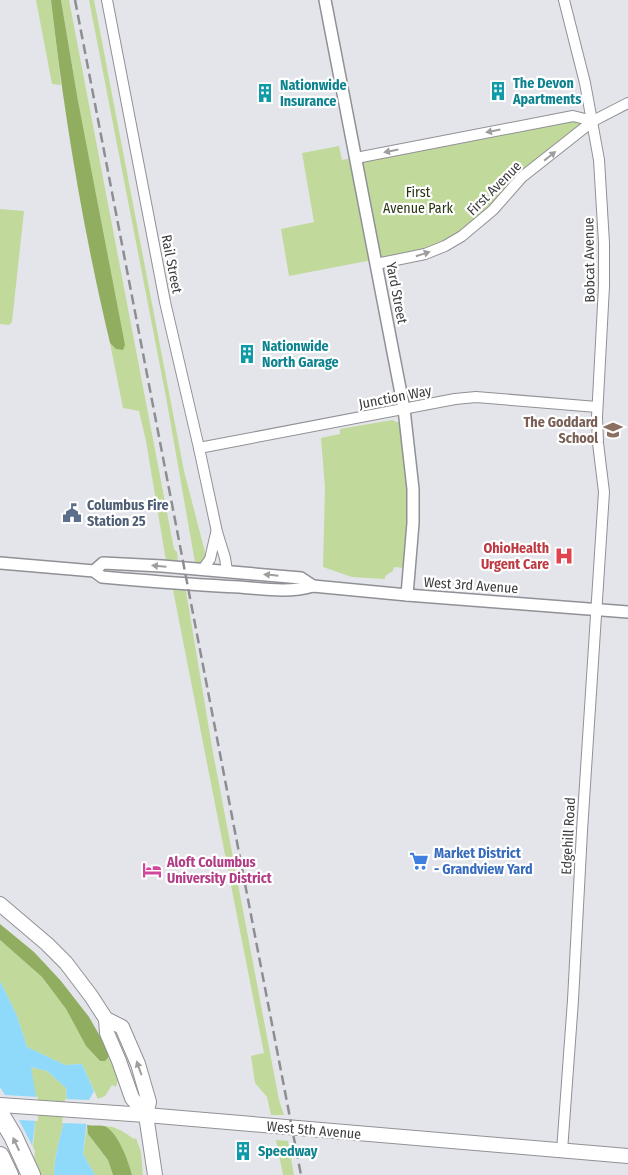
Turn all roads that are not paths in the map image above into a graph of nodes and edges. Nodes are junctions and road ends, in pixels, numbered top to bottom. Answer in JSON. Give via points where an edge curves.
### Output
{"nodes":[{"id":1,"x":108,"y":0,"type":"edge"},
{"id":2,"x":325,"y":0,"type":"edge"},
{"id":3,"x":564,"y":0,"type":"edge"},
{"id":4,"x":628,"y":103,"type":"edge"},
{"id":5,"x":593,"y":121,"type":"junction"},
{"id":6,"x":356,"y":158,"type":"junction"},
{"id":7,"x":376,"y":264,"type":"junction"},
{"id":8,"x":597,"y":407,"type":"junction"},
{"id":9,"x":404,"y":409,"type":"junction"},
{"id":10,"x":199,"y":448,"type":"junction"},
{"id":11,"x":603,"y":523,"type":"joint"},
{"id":12,"x":216,"y":532,"type":"junction"},
{"id":13,"x":0,"y":563,"type":"edge"},
{"id":14,"x":203,"y":569,"type":"junction"},
{"id":15,"x":94,"y":571,"type":"junction"},
{"id":16,"x":227,"y":571,"type":"junction"},
{"id":17,"x":137,"y":580,"type":"junction"},
{"id":18,"x":313,"y":586,"type":"junction"},
{"id":19,"x":407,"y":595,"type":"junction"},
{"id":20,"x":596,"y":610,"type":"junction"},
{"id":21,"x":628,"y":612,"type":"edge"},
{"id":22,"x":0,"y":904,"type":"edge"},
{"id":23,"x":0,"y":1105,"type":"edge"},
{"id":24,"x":0,"y":1114,"type":"edge"},
{"id":25,"x":146,"y":1115,"type":"junction"},
{"id":26,"x":562,"y":1151,"type":"junction"},
{"id":27,"x":0,"y":1156,"type":"edge"},
{"id":28,"x":628,"y":1156,"type":"edge"},
{"id":29,"x":9,"y":1175,"type":"edge"},
{"id":30,"x":31,"y":1175,"type":"edge"},
{"id":31,"x":155,"y":1175,"type":"edge"}],
"edges":[{"from":1,"to":10,"type":"street","name":"Rail Street","via":[[165,302]]},
{"from":2,"to":6,"type":"street","name":"Yard Street"},
{"from":3,"to":5,"type":"street","name":"Bobcat Avenue"},
{"from":4,"to":5,"type":"street","name":"First Avenue"},
{"from":5,"to":6,"type":"street","one_way":true,"via":[[572,116]]},
{"from":7,"to":5,"type":"street","name":"First Avenue","one_way":true,"via":[[425,254],[462,236],[493,210],[522,177]]},
{"from":5,"to":8,"type":"street","name":"Bobcat Avenue","via":[[604,243]]},
{"from":6,"to":7,"type":"street","name":"Yard Street"},
{"from":7,"to":9,"type":"street","name":"Yard Street"},
{"from":8,"to":9,"type":"street","name":"Junction Way","via":[[476,397]]},
{"from":8,"to":11,"type":"street","name":"Bobcat Avenue","via":[[604,492]]},
{"from":9,"to":10,"type":"street","name":"Junction Way"},
{"from":9,"to":19,"type":"street","name":"Yard Street","via":[[413,489]]},
{"from":10,"to":12,"type":"street","name":"Rail Street"},
{"from":11,"to":20,"type":"street","name":"Edgehill Road"},
{"from":12,"to":14,"type":"street","name":"Rail Street","via":[[210,559]]},
{"from":12,"to":16,"type":"street","name":"Rail Street"},
{"from":13,"to":15,"type":"street","name":"West 3rd Avenue"},
{"from":14,"to":15,"type":"street","name":"West 3rd Avenue","one_way":true,"via":[[103,563]]},
{"from":14,"to":16,"type":"street","name":"West 3rd Avenue"},
{"from":15,"to":17,"type":"street","name":"West 3rd Avenue","via":[[102,577]]},
{"from":16,"to":17,"type":"street","via":[[224,578],[216,583],[151,577]]},
{"from":18,"to":16,"type":"street","name":"West 3rd Avenue","one_way":true,"via":[[301,578]]},
{"from":17,"to":18,"type":"street","name":"West 3rd Avenue","via":[[266,589]]},
{"from":18,"to":19,"type":"street","name":"West 3rd Avenue"},
{"from":19,"to":20,"type":"street","name":"West 3rd Avenue"},
{"from":20,"to":21,"type":"street","name":"West 3rd Avenue"},
{"from":20,"to":26,"type":"street","name":"Edgehill Road"},
{"from":22,"to":25,"type":"main road","via":[[66,963],[106,1019],[122,1027],[150,1102]]},
{"from":23,"to":25,"type":"main road","name":"West 5th Avenue"},
{"from":30,"to":24,"type":"highway","one_way":true},
{"from":25,"to":26,"type":"main road","name":"West 5th Avenue"},
{"from":25,"to":31,"type":"main road"},
{"from":26,"to":28,"type":"main road","name":"West 5th Avenue"},
{"from":27,"to":29,"type":"highway"}]}
